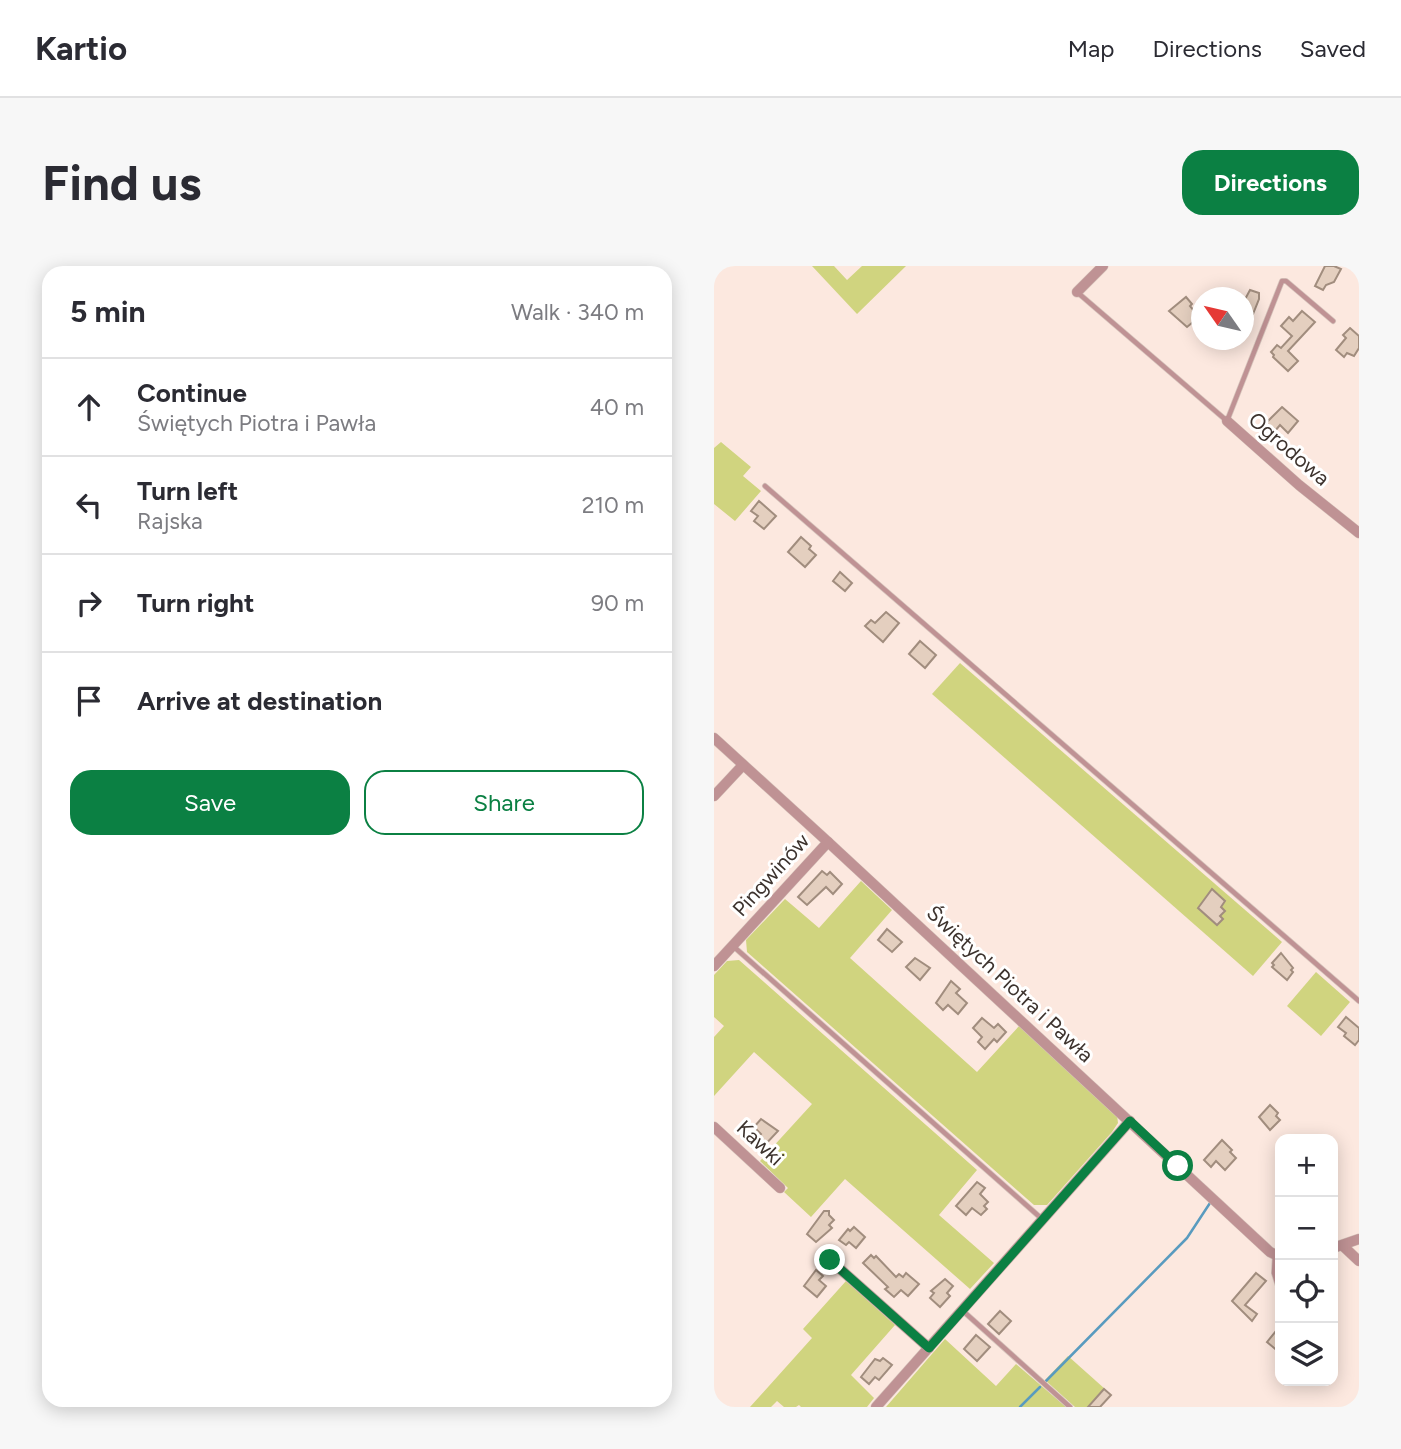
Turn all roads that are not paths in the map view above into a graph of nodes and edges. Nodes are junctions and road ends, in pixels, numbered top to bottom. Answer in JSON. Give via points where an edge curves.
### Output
{"nodes":[{"id":1,"x":1103,"y":266,"type":"edge"},
{"id":2,"x":1077,"y":292,"type":"joint"},
{"id":3,"x":1333,"y":321,"type":"dead end"},
{"id":4,"x":1227,"y":421,"type":"junction"},
{"id":5,"x":765,"y":486,"type":"dead end"},
{"id":6,"x":1358,"y":530,"type":"edge"},
{"id":7,"x":714,"y":738,"type":"edge"},
{"id":8,"x":743,"y":765,"type":"junction"},
{"id":9,"x":714,"y":796,"type":"edge"},
{"id":10,"x":828,"y":842,"type":"junction"},
{"id":11,"x":733,"y":946,"type":"junction"},
{"id":12,"x":714,"y":966,"type":"edge"},
{"id":13,"x":1359,"y":1001,"type":"edge"},
{"id":14,"x":1130,"y":1121,"type":"junction"},
{"id":15,"x":714,"y":1127,"type":"edge"},
{"id":16,"x":780,"y":1188,"type":"dead end"},
{"id":17,"x":1043,"y":1220,"type":"junction"},
{"id":18,"x":1359,"y":1239,"type":"edge"},
{"id":19,"x":1338,"y":1247,"type":"edge"},
{"id":20,"x":1275,"y":1253,"type":"edge"},
{"id":21,"x":830,"y":1260,"type":"dead end"},
{"id":22,"x":1359,"y":1261,"type":"edge"},
{"id":23,"x":962,"y":1310,"type":"junction"},
{"id":24,"x":929,"y":1348,"type":"junction"},
{"id":25,"x":876,"y":1407,"type":"edge"},
{"id":26,"x":1070,"y":1407,"type":"edge"}],
"edges":[{"from":1,"to":2,"type":"street"},
{"from":2,"to":4,"type":"lane"},
{"from":3,"to":4,"type":"lane","via":[[1282,281]]},
{"from":4,"to":6,"type":"street","name":"Ogrodowa"},
{"from":5,"to":13,"type":"lane"},
{"from":7,"to":8,"type":"street","name":"Świętych Piotra i Pawła"},
{"from":8,"to":9,"type":"street"},
{"from":8,"to":10,"type":"street","name":"Świętych Piotra i Pawła"},
{"from":10,"to":11,"type":"street","name":"Pingwinów"},
{"from":10,"to":14,"type":"street","name":"Świętych Piotra i Pawła"},
{"from":11,"to":12,"type":"street","name":"Pingwinów"},
{"from":11,"to":17,"type":"lane"},
{"from":14,"to":17,"type":"street"},
{"from":14,"to":20,"type":"street","name":"Świętych Piotra i Pawła"},
{"from":15,"to":16,"type":"street","name":"Kawki"},
{"from":17,"to":23,"type":"street"},
{"from":18,"to":19,"type":"street"},
{"from":19,"to":22,"type":"street"},
{"from":21,"to":24,"type":"street"},
{"from":23,"to":24,"type":"street"},
{"from":23,"to":26,"type":"lane"},
{"from":24,"to":25,"type":"street"}]}
